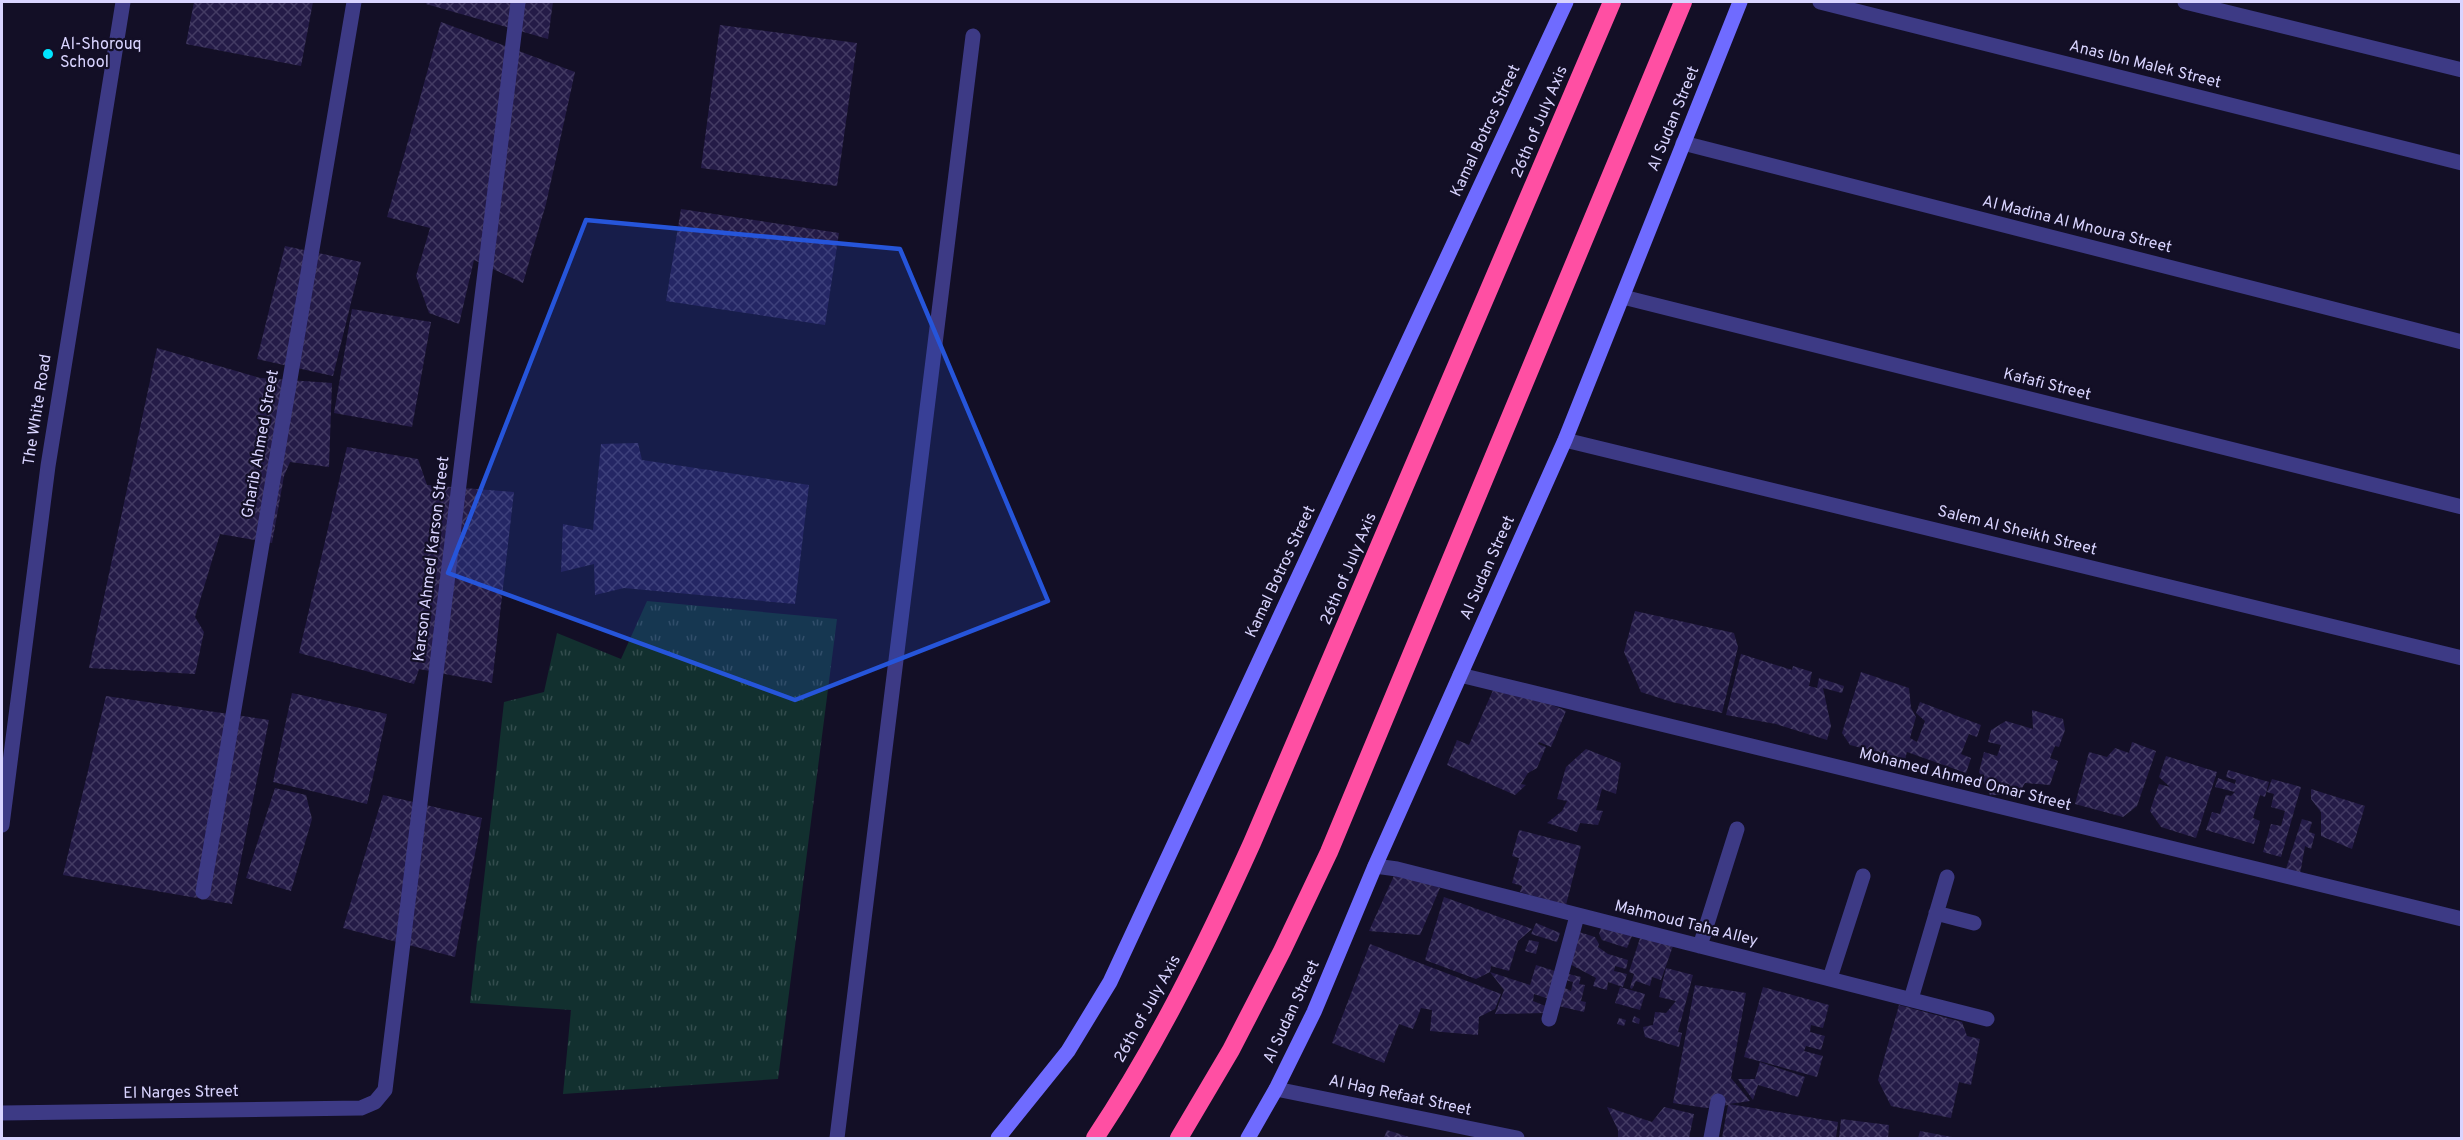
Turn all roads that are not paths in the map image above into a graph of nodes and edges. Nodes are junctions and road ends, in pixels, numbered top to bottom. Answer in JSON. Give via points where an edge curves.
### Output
{"nodes":[{"id":1,"x":123,"y":2,"type":"edge"},
{"id":2,"x":354,"y":2,"type":"edge"},
{"id":3,"x":519,"y":2,"type":"edge"},
{"id":4,"x":1566,"y":2,"type":"edge"},
{"id":5,"x":1612,"y":2,"type":"edge"},
{"id":6,"x":1683,"y":2,"type":"edge"},
{"id":7,"x":1740,"y":2,"type":"edge"},
{"id":8,"x":1820,"y":2,"type":"edge"},
{"id":9,"x":2185,"y":2,"type":"edge"},
{"id":10,"x":973,"y":36,"type":"dead end"},
{"id":11,"x":2462,"y":70,"type":"edge"},
{"id":12,"x":1683,"y":143,"type":"junction"},
{"id":13,"x":2462,"y":163,"type":"edge"},
{"id":14,"x":1623,"y":297,"type":"junction"},
{"id":15,"x":2462,"y":342,"type":"edge"},
{"id":16,"x":1564,"y":440,"type":"junction"},
{"id":17,"x":2462,"y":507,"type":"edge"},
{"id":18,"x":2462,"y":658,"type":"edge"},
{"id":19,"x":1460,"y":675,"type":"junction"},
{"id":20,"x":2,"y":825,"type":"edge"},
{"id":21,"x":1737,"y":829,"type":"dead end"},
{"id":22,"x":1375,"y":866,"type":"junction"},
{"id":23,"x":1863,"y":876,"type":"dead end"},
{"id":24,"x":1947,"y":877,"type":"dead end"},
{"id":25,"x":204,"y":892,"type":"dead end"},
{"id":26,"x":1936,"y":913,"type":"junction"},
{"id":27,"x":1577,"y":916,"type":"junction"},
{"id":28,"x":2462,"y":919,"type":"edge"},
{"id":29,"x":1974,"y":923,"type":"dead end"},
{"id":30,"x":1700,"y":946,"type":"junction"},
{"id":31,"x":1830,"y":978,"type":"junction"},
{"id":32,"x":1911,"y":999,"type":"junction"},
{"id":33,"x":1549,"y":1019,"type":"dead end"},
{"id":34,"x":1987,"y":1019,"type":"dead end"},
{"id":35,"x":1276,"y":1089,"type":"junction"},
{"id":36,"x":1718,"y":1101,"type":"dead end"},
{"id":37,"x":361,"y":1108,"type":"joint"},
{"id":38,"x":2,"y":1113,"type":"edge"},
{"id":39,"x":837,"y":1138,"type":"edge"},
{"id":40,"x":998,"y":1138,"type":"edge"},
{"id":41,"x":1095,"y":1138,"type":"edge"},
{"id":42,"x":1179,"y":1138,"type":"edge"},
{"id":43,"x":1248,"y":1138,"type":"edge"},
{"id":44,"x":1517,"y":1138,"type":"edge"},
{"id":45,"x":1710,"y":1138,"type":"edge"}],
"edges":[{"from":1,"to":20,"type":"street","name":"The White Road","via":[[48,466]]},
{"from":2,"to":25,"type":"street","name":"Gharib Ahmed Street"},
{"from":3,"to":37,"type":"street","name":"Karson Ahmed Karson Street","via":[[385,1090],[375,1102]]},
{"from":4,"to":40,"type":"street","name":"Kamal Botros Street","via":[[1110,982],[1068,1051]]},
{"from":5,"to":41,"type":"highway","name":"26th of July Axis","via":[[1252,843],[1162,1029]]},
{"from":6,"to":42,"type":"highway","via":[[1329,852],[1232,1050]]},
{"from":7,"to":12,"type":"street","name":"Al Sudan Street"},
{"from":8,"to":13,"type":"street","name":"Anas Ibn Malek Street"},
{"from":9,"to":11,"type":"street"},
{"from":10,"to":39,"type":"street"},
{"from":12,"to":14,"type":"street","name":"Al Sudan Street"},
{"from":12,"to":15,"type":"street","name":"Al Madina Al Mnoura Street"},
{"from":14,"to":16,"type":"street","name":"Al Sudan Street"},
{"from":14,"to":17,"type":"street","name":"Kafafi Street"},
{"from":16,"to":18,"type":"street","name":"Salem Al Sheikh Street"},
{"from":16,"to":19,"type":"street","name":"Al Sudan Street"},
{"from":19,"to":22,"type":"street","name":"Al Sudan Street"},
{"from":19,"to":28,"type":"street","name":"Mohamed Ahmed Omar Street"},
{"from":21,"to":30,"type":"street"},
{"from":22,"to":27,"type":"street","name":"Mahmoud Taha Alley","via":[[1397,868]]},
{"from":22,"to":35,"type":"street","name":"Al Sudan Street","via":[[1314,1012]]},
{"from":23,"to":31,"type":"street"},
{"from":24,"to":26,"type":"street"},
{"from":26,"to":29,"type":"street"},
{"from":26,"to":32,"type":"street"},
{"from":27,"to":30,"type":"street","name":"Mahmoud Taha Alley"},
{"from":27,"to":33,"type":"street"},
{"from":30,"to":31,"type":"street","name":"Mahmoud Taha Alley"},
{"from":31,"to":32,"type":"street","name":"Mahmoud Taha Alley"},
{"from":32,"to":34,"type":"street","name":"Mahmoud Taha Alley"},
{"from":35,"to":43,"type":"street","name":"Al Sudan Street"},
{"from":35,"to":44,"type":"street","name":"Al Hag Refaat Street"},
{"from":36,"to":45,"type":"street"},
{"from":37,"to":38,"type":"street","name":"El Narges Street"}]}
